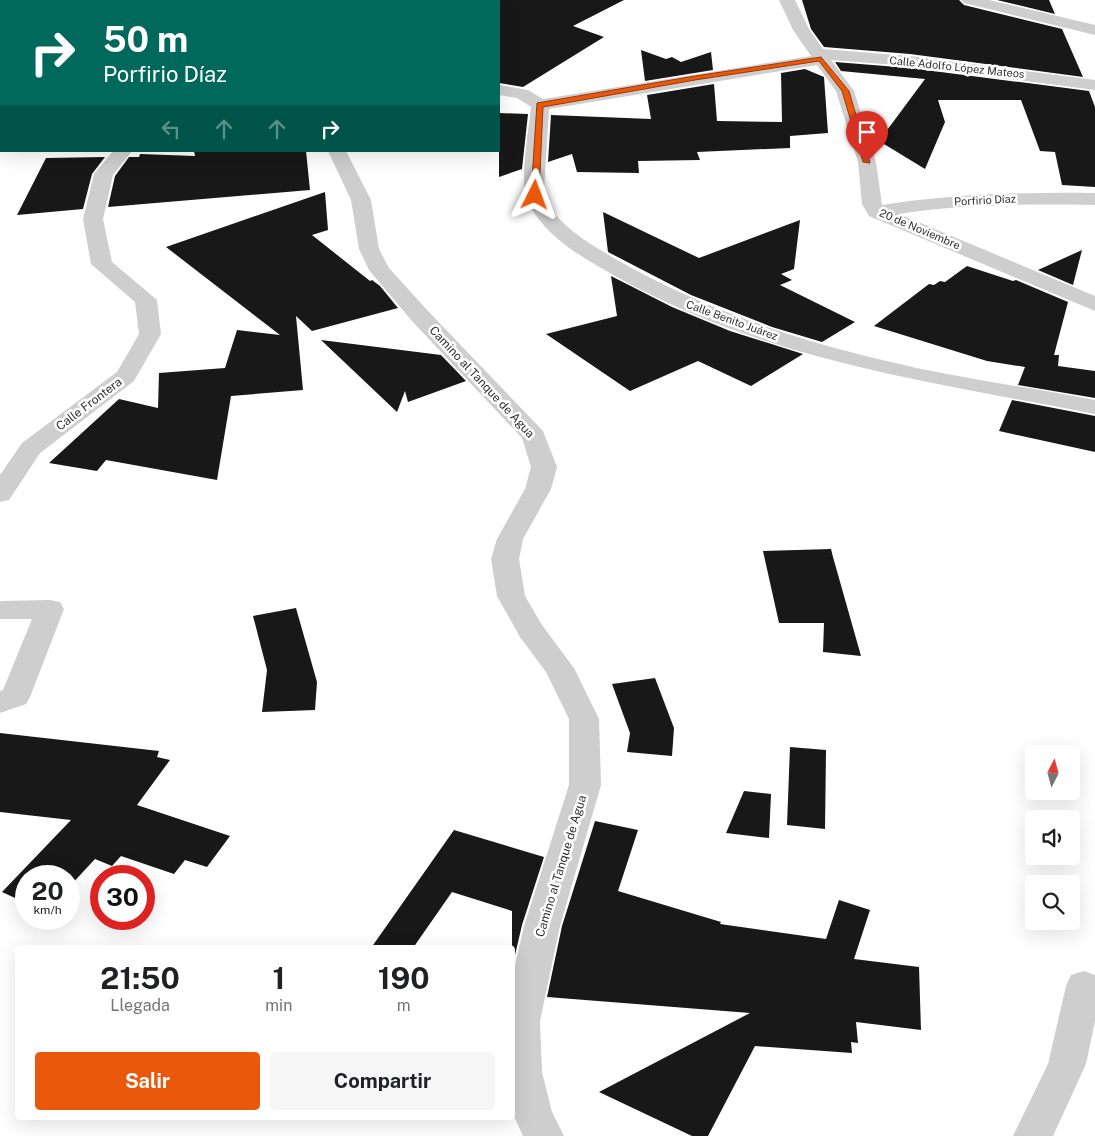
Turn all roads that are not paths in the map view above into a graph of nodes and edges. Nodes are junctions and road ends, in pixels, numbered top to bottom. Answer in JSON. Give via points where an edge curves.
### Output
{"nodes":[{"id":1,"x":787,"y":0,"type":"edge"},
{"id":2,"x":969,"y":0,"type":"edge"},
{"id":3,"x":1095,"y":30,"type":"edge"},
{"id":4,"x":820,"y":56,"type":"junction"},
{"id":5,"x":1095,"y":84,"type":"edge"},
{"id":6,"x":500,"y":90,"type":"edge"},
{"id":7,"x":540,"y":105,"type":"junction"},
{"id":8,"x":122,"y":152,"type":"edge"},
{"id":9,"x":337,"y":152,"type":"edge"},
{"id":10,"x":1095,"y":198,"type":"edge"},
{"id":11,"x":876,"y":212,"type":"junction"},
{"id":12,"x":1095,"y":304,"type":"edge"},
{"id":13,"x":1095,"y":407,"type":"edge"},
{"id":14,"x":0,"y":494,"type":"edge"},
{"id":15,"x":0,"y":610,"type":"edge"},
{"id":16,"x":0,"y":702,"type":"edge"},
{"id":17,"x":1084,"y":986,"type":"dead end"},
{"id":18,"x":544,"y":1136,"type":"edge"},
{"id":19,"x":1033,"y":1136,"type":"edge"}],
"edges":[{"from":1,"to":4,"type":"street","name":"20 de Noviembre","via":[[801,30]]},
{"from":2,"to":3,"type":"street"},
{"from":4,"to":5,"type":"street","name":"Calle Adolfo López Mateos","via":[[910,61]]},
{"from":4,"to":7,"type":"street"},
{"from":4,"to":11,"type":"street","name":"20 de Noviembre","via":[[845,91],[867,162],[872,204]]},
{"from":6,"to":7,"type":"street","via":[[522,94]]},
{"from":7,"to":13,"type":"street","name":"Calle Benito Juárez","via":[[535,195],[554,225],[585,250],[637,281],[702,311],[846,357],[921,376]]},
{"from":8,"to":14,"type":"street","name":"Calle Frontera","via":[[104,174],[93,219],[102,264],[146,300],[150,334],[126,376],[31,448]]},
{"from":9,"to":18,"type":"street","name":"Camino al Tanque de Agua","via":[[360,200],[369,248],[380,270],[534,436],[544,467],[538,489],[510,539],[505,559],[511,596],[530,630],[559,668],[584,719],[585,785],[542,926],[521,1020],[523,1072],[533,1116]]},
{"from":10,"to":11,"type":"street","name":"Porfirio Díaz","via":[[933,202]]},
{"from":11,"to":12,"type":"street","name":"20 de Noviembre"},
{"from":15,"to":16,"type":"street","via":[[50,609],[14,697]]},
{"from":17,"to":19,"type":"street","via":[[1067,1064]]}]}
